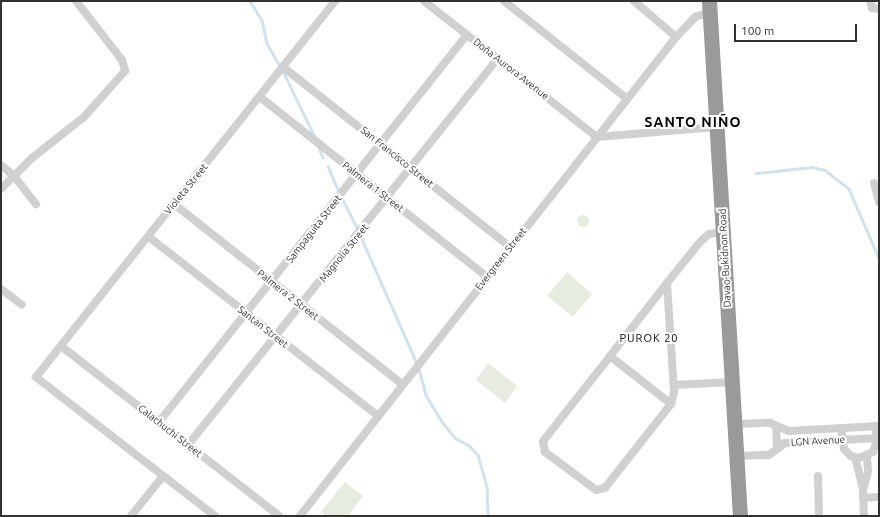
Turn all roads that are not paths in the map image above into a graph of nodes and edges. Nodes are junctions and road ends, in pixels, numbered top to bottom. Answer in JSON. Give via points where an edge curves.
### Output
{"nodes":[{"id":1,"x":76,"y":1,"type":"edge"},
{"id":2,"x":335,"y":1,"type":"edge"},
{"id":3,"x":424,"y":1,"type":"edge"},
{"id":4,"x":504,"y":1,"type":"edge"},
{"id":5,"x":634,"y":1,"type":"edge"},
{"id":6,"x":870,"y":1,"type":"edge"},
{"id":7,"x":710,"y":7,"type":"edge"},
{"id":8,"x":879,"y":8,"type":"edge"},
{"id":9,"x":467,"y":35,"type":"junction"},
{"id":10,"x":676,"y":37,"type":"junction"},
{"id":11,"x":497,"y":59,"type":"junction"},
{"id":12,"x":284,"y":67,"type":"junction"},
{"id":13,"x":260,"y":97,"type":"junction"},
{"id":14,"x":627,"y":99,"type":"junction"},
{"id":15,"x":718,"y":128,"type":"junction"},
{"id":16,"x":597,"y":137,"type":"junction"},
{"id":17,"x":381,"y":144,"type":"junction"},
{"id":18,"x":1,"y":165,"type":"edge"},
{"id":19,"x":410,"y":168,"type":"junction"},
{"id":20,"x":357,"y":174,"type":"junction"},
{"id":21,"x":14,"y":176,"type":"junction"},
{"id":22,"x":874,"y":183,"type":"dead end"},
{"id":23,"x":1,"y":189,"type":"edge"},
{"id":24,"x":877,"y":193,"type":"edge"},
{"id":25,"x":387,"y":198,"type":"junction"},
{"id":26,"x":879,"y":202,"type":"edge"},
{"id":27,"x":36,"y":204,"type":"dead end"},
{"id":28,"x":174,"y":204,"type":"junction"},
{"id":29,"x":724,"y":232,"type":"junction"},
{"id":30,"x":148,"y":237,"type":"junction"},
{"id":31,"x":510,"y":247,"type":"junction"},
{"id":32,"x":487,"y":277,"type":"junction"},
{"id":33,"x":272,"y":282,"type":"junction"},
{"id":34,"x":667,"y":283,"type":"junction"},
{"id":35,"x":1,"y":289,"type":"edge"},
{"id":36,"x":22,"y":305,"type":"dead end"},
{"id":37,"x":302,"y":305,"type":"junction"},
{"id":38,"x":246,"y":314,"type":"junction"},
{"id":39,"x":276,"y":338,"type":"junction"},
{"id":40,"x":61,"y":346,"type":"junction"},
{"id":41,"x":610,"y":356,"type":"junction"},
{"id":42,"x":733,"y":382,"type":"junction"},
{"id":43,"x":402,"y":384,"type":"junction"},
{"id":44,"x":674,"y":385,"type":"junction"},
{"id":45,"x":671,"y":404,"type":"junction"},
{"id":46,"x":378,"y":416,"type":"junction"},
{"id":47,"x":159,"y":422,"type":"junction"},
{"id":48,"x":735,"y":424,"type":"junction"},
{"id":49,"x":776,"y":426,"type":"junction"},
{"id":50,"x":877,"y":426,"type":"edge"},
{"id":51,"x":841,"y":428,"type":"junction"},
{"id":52,"x":878,"y":438,"type":"edge"},
{"id":53,"x":842,"y":440,"type":"junction"},
{"id":54,"x":188,"y":445,"type":"junction"},
{"id":55,"x":777,"y":448,"type":"junction"},
{"id":56,"x":737,"y":456,"type":"junction"},
{"id":57,"x":867,"y":456,"type":"junction"},
{"id":58,"x":855,"y":457,"type":"junction"},
{"id":59,"x":162,"y":476,"type":"junction"},
{"id":60,"x":818,"y":476,"type":"dead end"},
{"id":61,"x":863,"y":494,"type":"junction"},
{"id":62,"x":879,"y":497,"type":"edge"},
{"id":63,"x":131,"y":516,"type":"edge"},
{"id":64,"x":215,"y":516,"type":"edge"},
{"id":65,"x":279,"y":516,"type":"edge"},
{"id":66,"x":300,"y":516,"type":"edge"},
{"id":67,"x":740,"y":516,"type":"edge"},
{"id":68,"x":819,"y":516,"type":"edge"},
{"id":69,"x":864,"y":516,"type":"edge"}],
"edges":[{"from":1,"to":21,"type":"street","via":[[122,60],[125,71],[84,117],[32,158]]},
{"from":2,"to":12,"type":"street","name":"Violeta Street"},
{"from":3,"to":9,"type":"street","name":"Doña Aurora Avenue"},
{"from":4,"to":14,"type":"street"},
{"from":5,"to":10,"type":"street"},
{"from":6,"to":8,"type":"street","via":[[872,8]]},
{"from":7,"to":10,"type":"street","name":"Evergreen Street","via":[[693,18]]},
{"from":7,"to":15,"type":"highway","name":"Davao-Bukidnon Road"},
{"from":9,"to":11,"type":"street","name":"Doña Aurora Avenue"},
{"from":9,"to":17,"type":"street","name":"Sampaguita Street"},
{"from":10,"to":14,"type":"street","name":"Evergreen Street"},
{"from":11,"to":16,"type":"street","name":"Doña Aurora Avenue"},
{"from":11,"to":19,"type":"street","name":"Magnolia Street"},
{"from":12,"to":13,"type":"street","name":"Violeta Street"},
{"from":12,"to":17,"type":"street","name":"San Francisco Street"},
{"from":13,"to":20,"type":"street","name":"Palmera 1 Street"},
{"from":13,"to":28,"type":"street","name":"Violeta Street"},
{"from":14,"to":16,"type":"street","name":"Evergreen Street"},
{"from":15,"to":16,"type":"street"},
{"from":15,"to":29,"type":"highway","name":"Davao-Bukidnon Road"},
{"from":16,"to":31,"type":"street","name":"Evergreen Street"},
{"from":17,"to":19,"type":"street","name":"San Francisco Street"},
{"from":17,"to":20,"type":"street","name":"Sampaguita Street"},
{"from":18,"to":21,"type":"street"},
{"from":19,"to":25,"type":"street","name":"Magnolia Street"},
{"from":19,"to":31,"type":"street","name":"San Francisco Street"},
{"from":20,"to":25,"type":"street","name":"Palmera 1 Street"},
{"from":20,"to":33,"type":"street","name":"Sampaguita Street"},
{"from":21,"to":23,"type":"street"},
{"from":21,"to":27,"type":"street"},
{"from":22,"to":24,"type":"street"},
{"from":24,"to":26,"type":"street"},
{"from":25,"to":32,"type":"street","name":"Palmera 1 Street"},
{"from":25,"to":37,"type":"street","name":"Magnolia Street"},
{"from":28,"to":30,"type":"street","name":"Violeta Street"},
{"from":28,"to":33,"type":"street","name":"Palmera 2 Street"},
{"from":29,"to":34,"type":"street","via":[[704,238]]},
{"from":29,"to":42,"type":"highway","name":"Davao-Bukidnon Road"},
{"from":30,"to":38,"type":"street","name":"Santan Street"},
{"from":30,"to":40,"type":"street","name":"Violeta Street"},
{"from":31,"to":32,"type":"street","name":"Evergreen Street"},
{"from":32,"to":43,"type":"street","name":"Evergreen Street"},
{"from":33,"to":37,"type":"street","name":"Palmera 2 Street"},
{"from":33,"to":38,"type":"street","name":"Sampaguita Street"},
{"from":34,"to":41,"type":"street"},
{"from":34,"to":44,"type":"street"},
{"from":35,"to":36,"type":"street"},
{"from":37,"to":39,"type":"street","name":"Magnolia Street"},
{"from":37,"to":43,"type":"street","name":"Palmera 2 Street"},
{"from":38,"to":39,"type":"street","name":"Santan Street"},
{"from":38,"to":47,"type":"street","name":"Sampaguita Street"},
{"from":39,"to":46,"type":"street","name":"Santan Street"},
{"from":39,"to":54,"type":"street","name":"Magnolia Street"},
{"from":40,"to":47,"type":"street","name":"Calachuchi Street"},
{"from":40,"to":59,"type":"street","name":"Violeta Street","via":[[36,377]]},
{"from":41,"to":45,"type":"street"},
{"from":41,"to":45,"type":"street","via":[[544,440],[542,446],[545,452],[592,488],[602,490]]},
{"from":42,"to":44,"type":"street"},
{"from":42,"to":48,"type":"highway","name":"Davao-Bukidnon Road"},
{"from":43,"to":46,"type":"street","name":"Evergreen Street"},
{"from":44,"to":45,"type":"street"},
{"from":46,"to":66,"type":"street","name":"Evergreen Street"},
{"from":47,"to":54,"type":"street","name":"Calachuchi Street"},
{"from":48,"to":49,"type":"street","name":"LGN Avenue","via":[[767,422]]},
{"from":48,"to":56,"type":"highway","name":"Davao-Bukidnon Road"},
{"from":49,"to":51,"type":"street","name":"LGN Avenue","via":[[789,431]]},
{"from":49,"to":55,"type":"street"},
{"from":50,"to":51,"type":"street","name":"LGN Avenue"},
{"from":50,"to":52,"type":"street"},
{"from":51,"to":53,"type":"street"},
{"from":52,"to":53,"type":"street","name":"LGN Avenue"},
{"from":52,"to":57,"type":"street","via":[[873,452]]},
{"from":53,"to":55,"type":"street","name":"LGN Avenue","via":[[785,443]]},
{"from":53,"to":58,"type":"street","via":[[844,449]]},
{"from":54,"to":65,"type":"street","name":"Calachuchi Street"},
{"from":55,"to":56,"type":"street","name":"LGN Avenue","via":[[768,455]]},
{"from":56,"to":67,"type":"highway","name":"Davao-Bukidnon Road"},
{"from":57,"to":58,"type":"street"},
{"from":57,"to":61,"type":"street","via":[[868,471]]},
{"from":58,"to":61,"type":"street"},
{"from":59,"to":63,"type":"street"},
{"from":59,"to":64,"type":"street"},
{"from":60,"to":68,"type":"street"},
{"from":61,"to":62,"type":"street"},
{"from":61,"to":69,"type":"street"}]}
